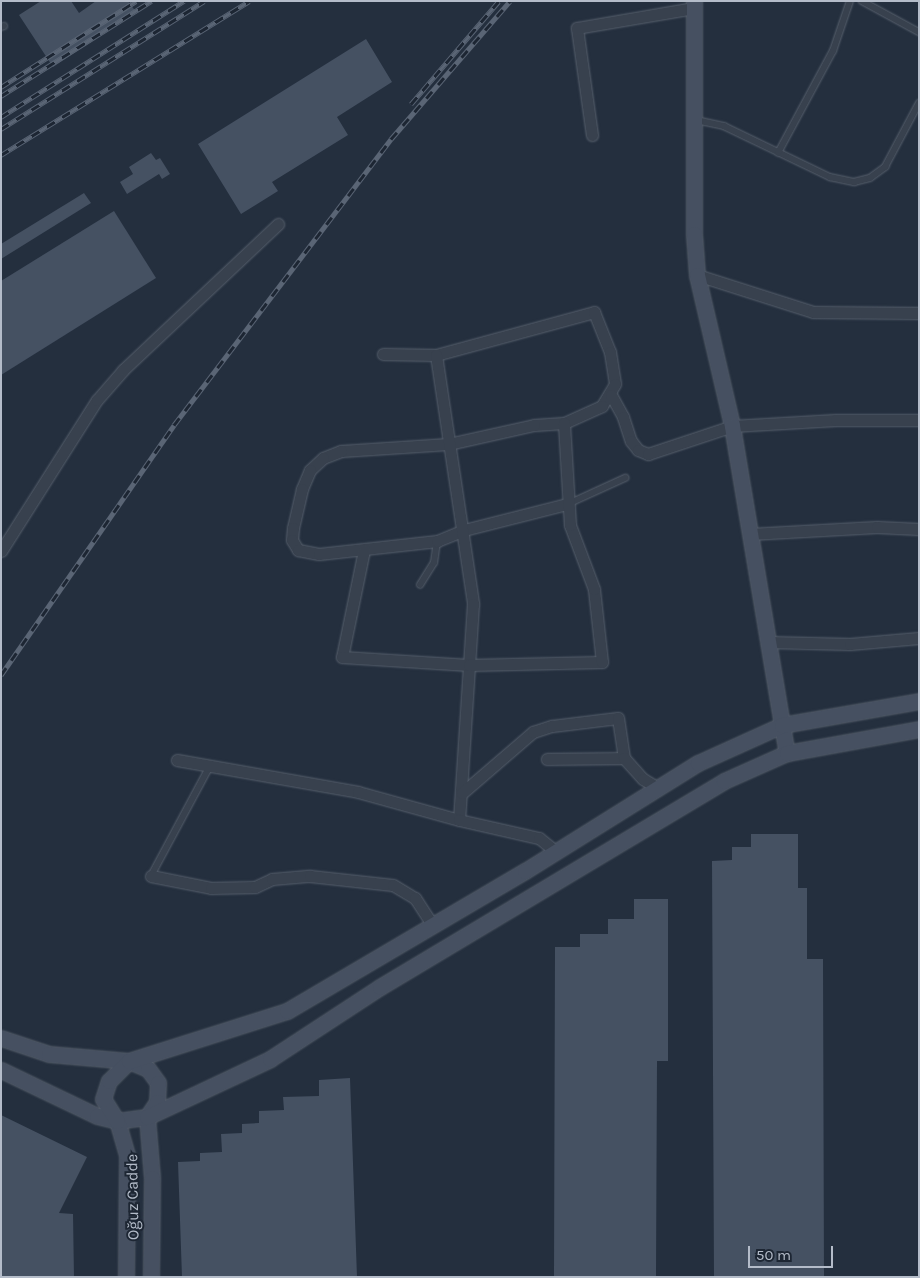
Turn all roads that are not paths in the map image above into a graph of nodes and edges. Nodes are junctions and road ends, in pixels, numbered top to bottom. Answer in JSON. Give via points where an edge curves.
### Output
{"nodes":[{"id":1,"x":850,"y":1,"type":"edge"},
{"id":2,"x":862,"y":1,"type":"edge"},
{"id":3,"x":694,"y":5,"type":"edge"},
{"id":4,"x":919,"y":32,"type":"edge"},
{"id":5,"x":919,"y":103,"type":"edge"},
{"id":6,"x":694,"y":120,"type":"junction"},
{"id":7,"x":592,"y":135,"type":"dead end"},
{"id":8,"x":778,"y":154,"type":"junction"},
{"id":9,"x":278,"y":224,"type":"dead end"},
{"id":10,"x":697,"y":274,"type":"junction"},
{"id":11,"x":919,"y":313,"type":"edge"},
{"id":12,"x":384,"y":354,"type":"dead end"},
{"id":13,"x":436,"y":356,"type":"junction"},
{"id":14,"x":611,"y":395,"type":"junction"},
{"id":15,"x":919,"y":420,"type":"edge"},
{"id":16,"x":564,"y":423,"type":"junction"},
{"id":17,"x":732,"y":426,"type":"junction"},
{"id":18,"x":448,"y":444,"type":"junction"},
{"id":19,"x":626,"y":478,"type":"dead end"},
{"id":20,"x":567,"y":504,"type":"junction"},
{"id":21,"x":919,"y":529,"type":"edge"},
{"id":22,"x":464,"y":530,"type":"junction"},
{"id":23,"x":750,"y":534,"type":"junction"},
{"id":24,"x":437,"y":541,"type":"junction"},
{"id":25,"x":364,"y":550,"type":"junction"},
{"id":26,"x":1,"y":551,"type":"edge"},
{"id":27,"x":420,"y":585,"type":"dead end"},
{"id":28,"x":919,"y":638,"type":"edge"},
{"id":29,"x":768,"y":642,"type":"junction"},
{"id":30,"x":469,"y":665,"type":"junction"},
{"id":31,"x":919,"y":701,"type":"edge"},
{"id":32,"x":782,"y":724,"type":"junction"},
{"id":33,"x":919,"y":729,"type":"edge"},
{"id":34,"x":787,"y":753,"type":"junction"},
{"id":35,"x":624,"y":758,"type":"junction"},
{"id":36,"x":548,"y":759,"type":"dead end"},
{"id":37,"x":177,"y":760,"type":"dead end"},
{"id":38,"x":210,"y":766,"type":"junction"},
{"id":39,"x":658,"y":788,"type":"junction"},
{"id":40,"x":462,"y":793,"type":"junction"},
{"id":41,"x":458,"y":820,"type":"junction"},
{"id":42,"x":556,"y":852,"type":"junction"},
{"id":43,"x":151,"y":876,"type":"joint"},
{"id":44,"x":433,"y":926,"type":"junction"},
{"id":45,"x":1,"y":1038,"type":"edge"},
{"id":46,"x":128,"y":1061,"type":"junction"},
{"id":47,"x":1,"y":1070,"type":"edge"},
{"id":48,"x":147,"y":1117,"type":"junction"},
{"id":49,"x":117,"y":1121,"type":"junction"},
{"id":50,"x":126,"y":1277,"type":"edge"},
{"id":51,"x":151,"y":1277,"type":"edge"}],
"edges":[{"from":1,"to":8,"type":"lane","via":[[829,58]]},
{"from":2,"to":4,"type":"lane"},
{"from":3,"to":6,"type":"main road"},
{"from":3,"to":7,"type":"street","via":[[577,28]]},
{"from":5,"to":8,"type":"lane","via":[[889,161],[870,178],[838,180]]},
{"from":6,"to":8,"type":"lane","via":[[724,126]]},
{"from":6,"to":10,"type":"main road"},
{"from":9,"to":26,"type":"street","via":[[123,370],[97,400]]},
{"from":10,"to":11,"type":"street","via":[[814,312]]},
{"from":10,"to":17,"type":"main road"},
{"from":12,"to":13,"type":"street"},
{"from":13,"to":14,"type":"street","via":[[594,312],[615,371]]},
{"from":13,"to":18,"type":"street"},
{"from":14,"to":16,"type":"street","via":[[591,413]]},
{"from":14,"to":17,"type":"street","via":[[631,441],[638,450],[648,454]]},
{"from":15,"to":17,"type":"street","via":[[836,420]]},
{"from":16,"to":18,"type":"street","via":[[534,425]]},
{"from":16,"to":20,"type":"street"},
{"from":17,"to":23,"type":"main road"},
{"from":18,"to":22,"type":"street"},
{"from":18,"to":25,"type":"street","via":[[341,451],[322,458],[310,470],[293,528],[296,547],[318,554]]},
{"from":19,"to":20,"type":"lane"},
{"from":20,"to":22,"type":"street"},
{"from":20,"to":30,"type":"street","via":[[570,525],[594,589],[602,662]]},
{"from":21,"to":23,"type":"street","via":[[877,527]]},
{"from":22,"to":24,"type":"street"},
{"from":22,"to":30,"type":"street","via":[[473,604]]},
{"from":23,"to":29,"type":"main road"},
{"from":24,"to":25,"type":"street"},
{"from":24,"to":27,"type":"lane","via":[[434,563]]},
{"from":25,"to":30,"type":"street","via":[[342,657]]},
{"from":28,"to":29,"type":"street","via":[[850,644]]},
{"from":29,"to":32,"type":"main road"},
{"from":30,"to":40,"type":"street"},
{"from":31,"to":32,"type":"main road"},
{"from":32,"to":34,"type":"main road"},
{"from":32,"to":39,"type":"main road","via":[[698,763]]},
{"from":33,"to":34,"type":"main road"},
{"from":34,"to":48,"type":"main road","via":[[724,781],[380,986],[270,1059]]},
{"from":35,"to":36,"type":"street"},
{"from":35,"to":39,"type":"street","via":[[643,779]]},
{"from":35,"to":40,"type":"street","via":[[618,718],[552,726],[533,732]]},
{"from":37,"to":38,"type":"street"},
{"from":38,"to":41,"type":"street","via":[[358,792]]},
{"from":38,"to":43,"type":"lane"},
{"from":39,"to":42,"type":"main road"},
{"from":40,"to":41,"type":"street"},
{"from":41,"to":42,"type":"street","via":[[540,838]]},
{"from":42,"to":44,"type":"main road"},
{"from":43,"to":44,"type":"street","via":[[211,888],[255,887],[272,879],[310,876],[393,885],[415,898]]},
{"from":44,"to":46,"type":"main road","via":[[287,1011]]},
{"from":45,"to":46,"type":"main road","via":[[49,1054]]},
{"from":46,"to":48,"type":"main road","via":[[148,1069],[158,1082],[157,1102]]},
{"from":46,"to":49,"type":"main road","via":[[109,1081],[104,1099]]},
{"from":47,"to":49,"type":"main road","via":[[96,1116]]},
{"from":48,"to":49,"type":"main road"},
{"from":48,"to":51,"type":"main road","name":"Oğuz Cadde","via":[[152,1178]]},
{"from":49,"to":50,"type":"main road","name":"Oğuz Cadde","via":[[127,1155]]}]}
